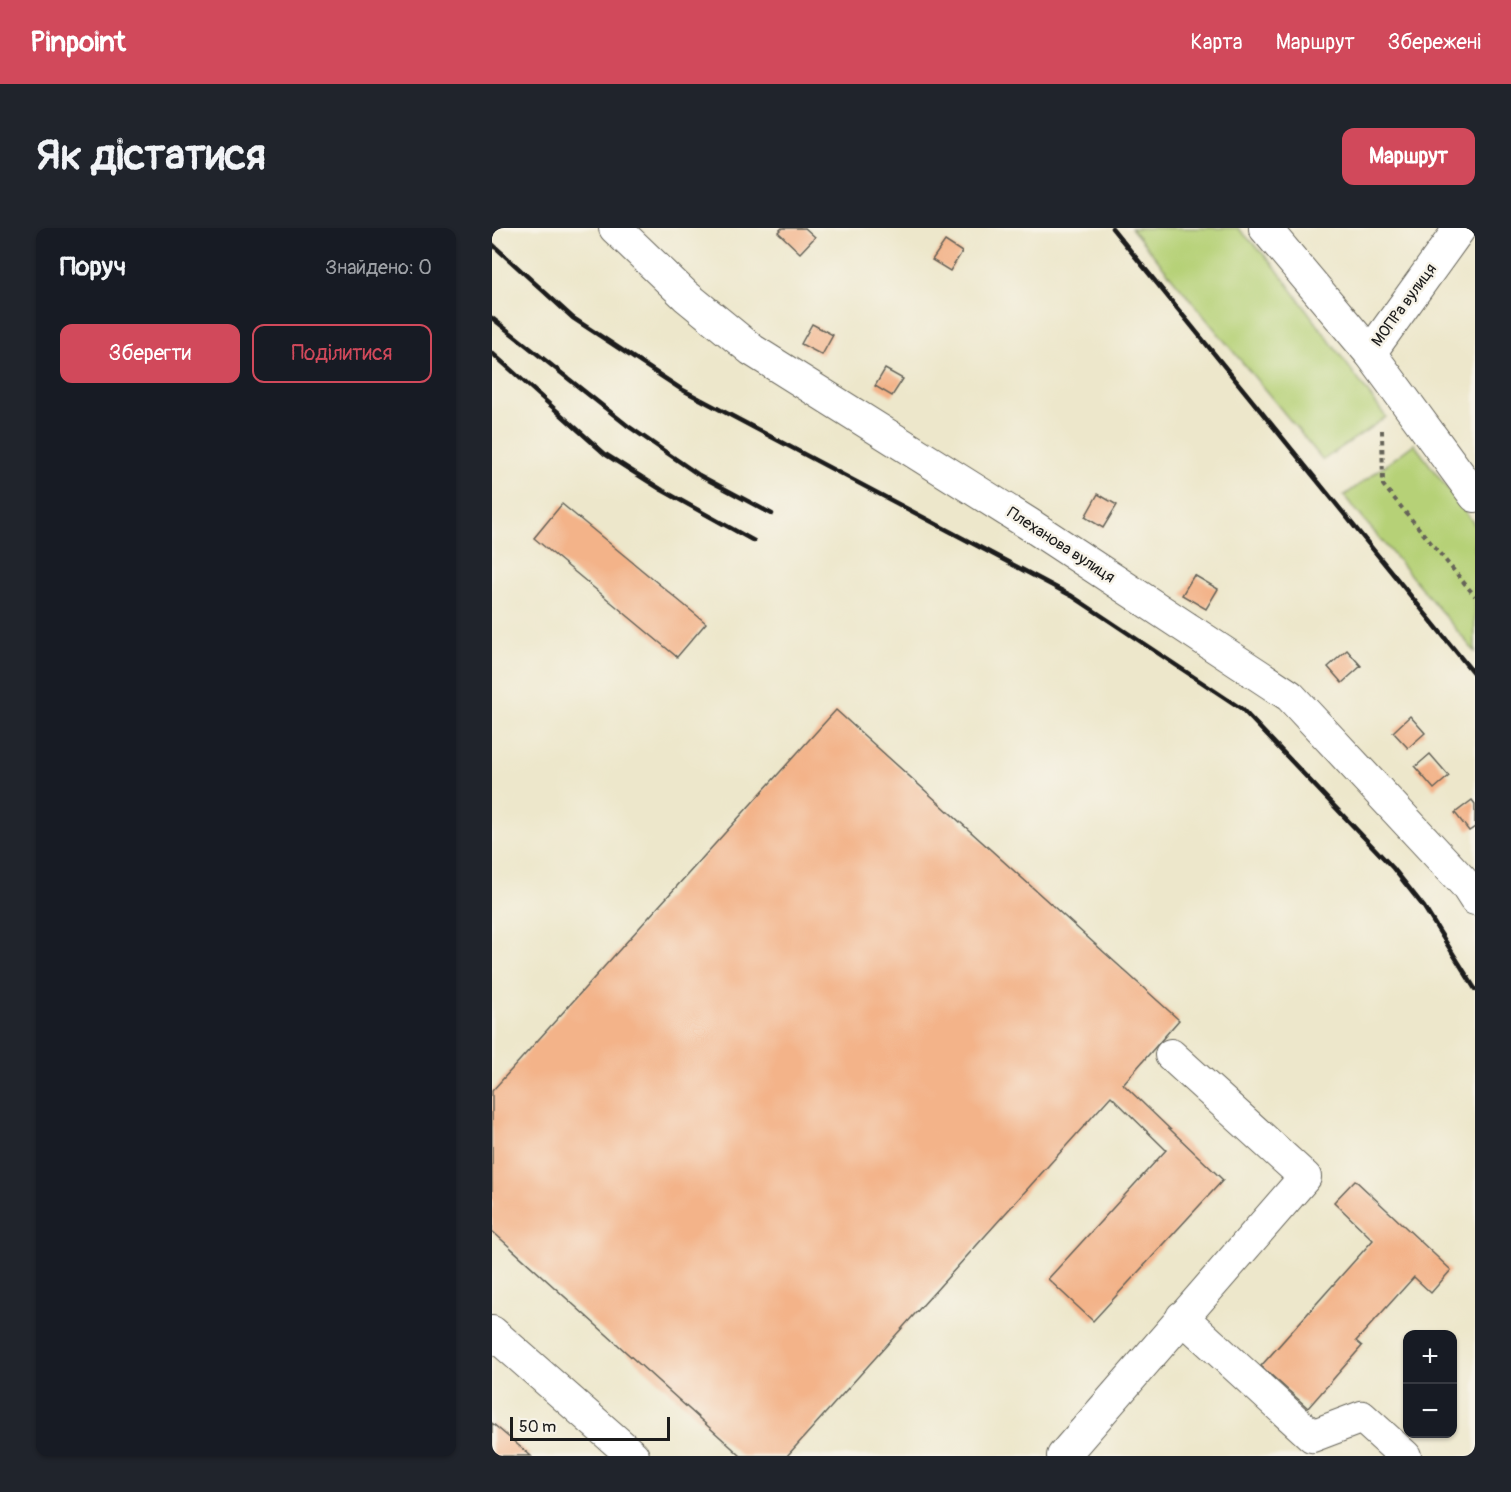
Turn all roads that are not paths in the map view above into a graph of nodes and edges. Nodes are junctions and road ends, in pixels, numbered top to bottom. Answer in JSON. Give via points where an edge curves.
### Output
{"nodes":[{"id":1,"x":615,"y":228,"type":"edge"},
{"id":2,"x":1265,"y":228,"type":"edge"},
{"id":3,"x":1460,"y":228,"type":"edge"},
{"id":4,"x":1370,"y":353,"type":"junction"},
{"id":5,"x":1475,"y":496,"type":"edge"},
{"id":6,"x":1475,"y":899,"type":"edge"},
{"id":7,"x":1171,"y":1055,"type":"dead end"},
{"id":8,"x":1182,"y":1317,"type":"junction"},
{"id":9,"x":492,"y":1332,"type":"edge"},
{"id":10,"x":633,"y":1456,"type":"edge"},
{"id":11,"x":1063,"y":1456,"type":"edge"},
{"id":12,"x":1405,"y":1456,"type":"edge"}],
"edges":[{"from":1,"to":6,"type":"street","name":"Плеханова вулиця","via":[[686,296],[752,350],[1029,524],[1290,696]]},
{"from":2,"to":4,"type":"street"},
{"from":3,"to":4,"type":"street","name":"МОПРа вулиця"},
{"from":4,"to":5,"type":"street"},
{"from":7,"to":8,"type":"street","via":[[1305,1177]]},
{"from":8,"to":11,"type":"street"},
{"from":8,"to":12,"type":"street","via":[[1312,1436],[1362,1417]]},
{"from":9,"to":10,"type":"street"}]}
